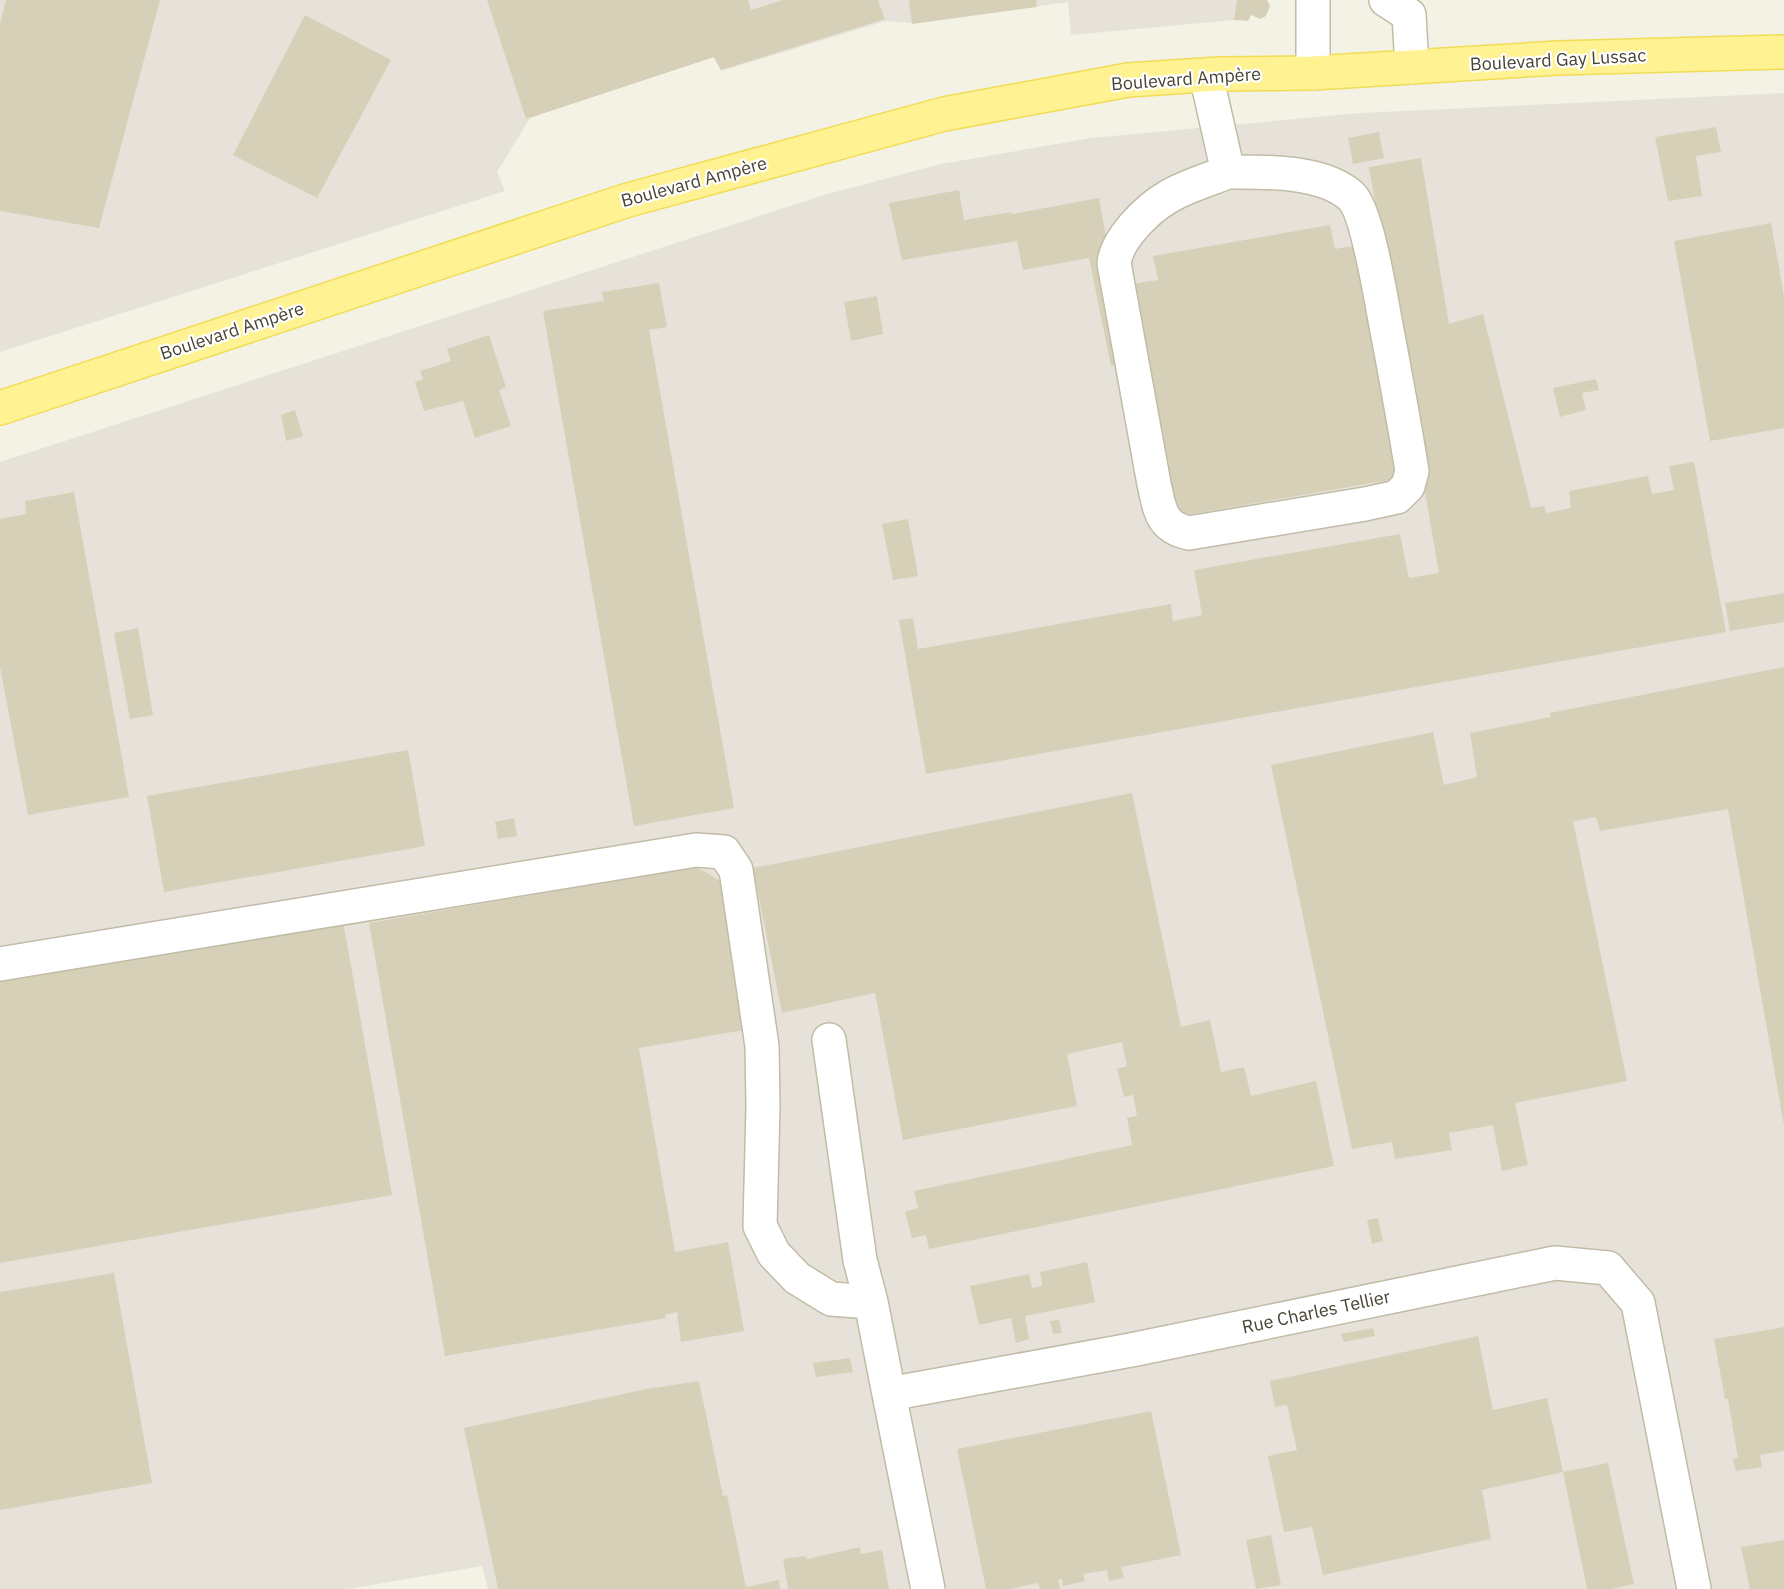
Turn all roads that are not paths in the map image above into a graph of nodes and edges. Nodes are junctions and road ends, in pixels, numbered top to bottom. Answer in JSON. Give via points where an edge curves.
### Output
{"nodes":[{"id":1,"x":1313,"y":0,"type":"edge"},
{"id":2,"x":1402,"y":5,"type":"edge"},
{"id":3,"x":1784,"y":52,"type":"edge"},
{"id":4,"x":1412,"y":68,"type":"junction"},
{"id":5,"x":1313,"y":73,"type":"junction"},
{"id":6,"x":1206,"y":75,"type":"junction"},
{"id":7,"x":1228,"y":172,"type":"junction"},
{"id":8,"x":0,"y":408,"type":"edge"},
{"id":9,"x":0,"y":964,"type":"edge"},
{"id":10,"x":829,"y":1040,"type":"dead end"},
{"id":11,"x":871,"y":1302,"type":"junction"},
{"id":12,"x":889,"y":1394,"type":"junction"},
{"id":13,"x":928,"y":1589,"type":"edge"},
{"id":14,"x":1694,"y":1589,"type":"edge"}],
"edges":[{"from":1,"to":5,"type":"street"},
{"from":2,"to":4,"type":"street"},
{"from":3,"to":4,"type":"main road","name":"Boulevard Gay Lussac","via":[[1558,58]]},
{"from":4,"to":5,"type":"main road","name":"Boulevard Ampère"},
{"from":5,"to":6,"type":"main road","name":"Boulevard Ampère"},
{"from":6,"to":7,"type":"street"},
{"from":6,"to":8,"type":"main road","name":"Boulevard Ampère","via":[[1128,80],[944,114],[628,200]]},
{"from":7,"to":7,"type":"street","via":[[1273,171],[1321,180],[1353,198],[1372,251],[1412,471],[1408,486],[1397,497],[1189,533],[1173,528],[1160,511],[1115,254],[1144,215],[1168,196]]},
{"from":9,"to":11,"type":"street","via":[[696,849],[724,852],[736,870],[762,1046],[760,1226],[774,1254],[796,1278],[831,1299]]},
{"from":10,"to":11,"type":"street","via":[[860,1260]]},
{"from":11,"to":12,"type":"street"},
{"from":12,"to":13,"type":"street"},
{"from":12,"to":14,"type":"street","name":"Rue Charles Tellier","via":[[1131,1350],[1555,1263],[1608,1268],[1638,1303]]}]}
